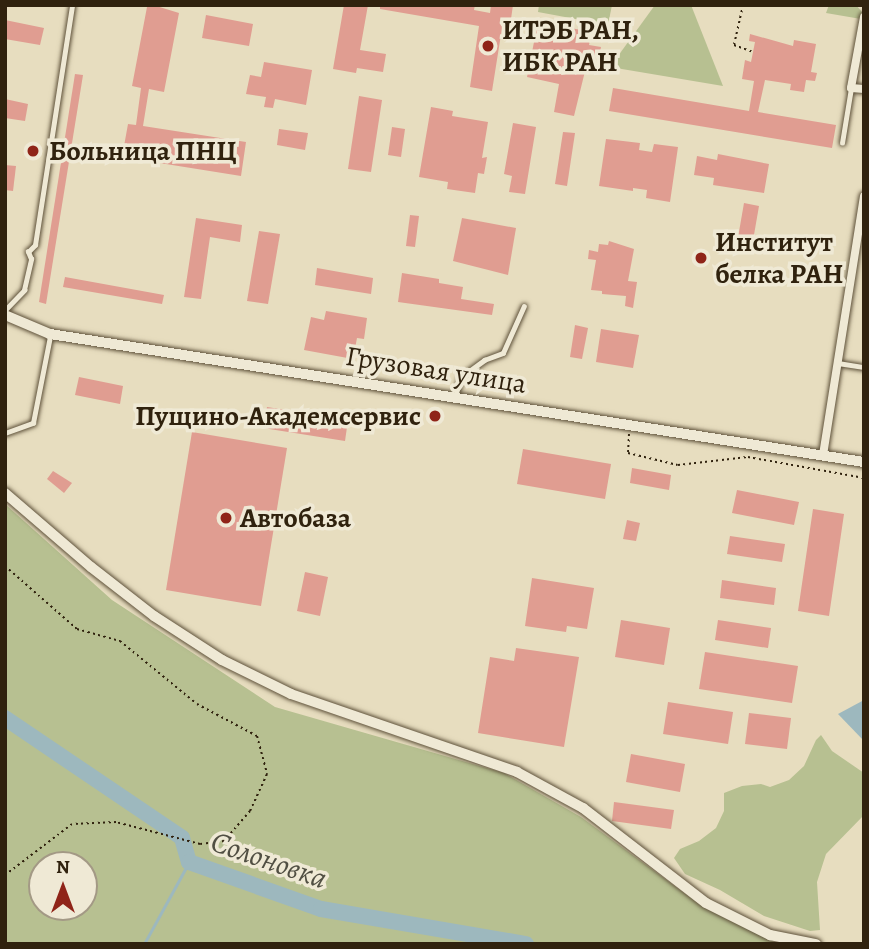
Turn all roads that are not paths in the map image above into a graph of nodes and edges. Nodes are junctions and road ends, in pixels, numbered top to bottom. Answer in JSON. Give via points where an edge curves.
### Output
{"nodes":[{"id":1,"x":72,"y":5,"type":"edge"},
{"id":2,"x":864,"y":17,"type":"edge"},
{"id":3,"x":851,"y":88,"type":"junction"},
{"id":4,"x":864,"y":89,"type":"edge"},
{"id":5,"x":842,"y":143,"type":"dead end"},
{"id":6,"x":864,"y":196,"type":"edge"},
{"id":7,"x":524,"y":306,"type":"dead end"},
{"id":8,"x":5,"y":312,"type":"edge"},
{"id":9,"x":50,"y":334,"type":"junction"},
{"id":10,"x":837,"y":363,"type":"junction"},
{"id":11,"x":864,"y":367,"type":"edge"},
{"id":12,"x":456,"y":396,"type":"junction"},
{"id":13,"x":5,"y":433,"type":"edge"},
{"id":14,"x":823,"y":455,"type":"junction"},
{"id":15,"x":864,"y":461,"type":"edge"},
{"id":16,"x":5,"y":493,"type":"edge"},
{"id":17,"x":816,"y":944,"type":"edge"}],
"edges":[{"from":1,"to":8,"type":"lane","via":[[35,245],[28,252],[31,259],[24,290]]},
{"from":2,"to":3,"type":"street"},
{"from":3,"to":4,"type":"street"},
{"from":3,"to":5,"type":"lane"},
{"from":6,"to":10,"type":"street"},
{"from":7,"to":12,"type":"lane","via":[[503,353],[461,377]]},
{"from":8,"to":9,"type":"street","name":"Грузовая улица"},
{"from":9,"to":12,"type":"street","name":"Грузовая улица"},
{"from":9,"to":13,"type":"lane","via":[[33,423]]},
{"from":10,"to":11,"type":"lane"},
{"from":10,"to":14,"type":"street"},
{"from":12,"to":14,"type":"street","name":"Грузовая улица"},
{"from":14,"to":15,"type":"street","name":"Грузовая улица"},
{"from":16,"to":17,"type":"street","via":[[91,567],[222,660],[291,694],[517,772],[583,808],[706,903],[771,935]]}]}
